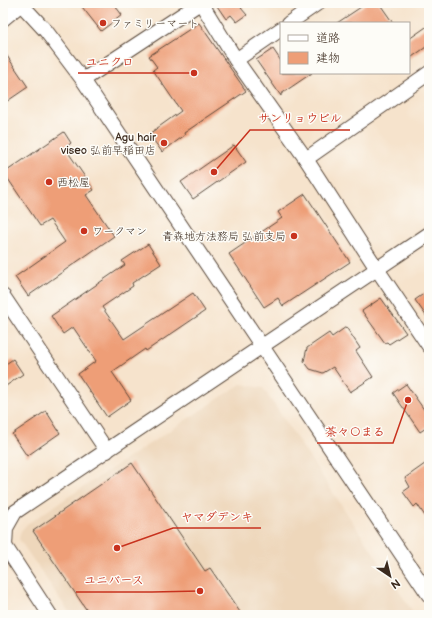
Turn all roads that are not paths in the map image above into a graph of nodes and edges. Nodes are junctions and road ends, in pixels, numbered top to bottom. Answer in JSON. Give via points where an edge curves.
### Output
{"nodes":[{"id":1,"x":20,"y":3,"type":"edge"},
{"id":2,"x":200,"y":3,"type":"edge"},
{"id":3,"x":318,"y":3,"type":"edge"},
{"id":4,"x":3,"y":19,"type":"edge"},
{"id":5,"x":290,"y":22,"type":"edge"},
{"id":6,"x":280,"y":30,"type":"edge"},
{"id":7,"x":236,"y":60,"type":"junction"},
{"id":8,"x":429,"y":73,"type":"edge"},
{"id":9,"x":83,"y":80,"type":"junction"},
{"id":10,"x":306,"y":159,"type":"junction"},
{"id":11,"x":429,"y":234,"type":"edge"},
{"id":12,"x":377,"y":269,"type":"junction"},
{"id":13,"x":3,"y":296,"type":"edge"},
{"id":14,"x":262,"y":346,"type":"junction"},
{"id":15,"x":429,"y":346,"type":"edge"},
{"id":16,"x":107,"y":451,"type":"junction"},
{"id":17,"x":429,"y":595,"type":"edge"},
{"id":18,"x":50,"y":615,"type":"edge"}],
"edges":[{"from":1,"to":4,"type":"street"},
{"from":1,"to":9,"type":"street","via":[[46,31]]},
{"from":2,"to":7,"type":"street"},
{"from":2,"to":9,"type":"street"},
{"from":3,"to":5,"type":"street"},
{"from":6,"to":7,"type":"street"},
{"from":7,"to":10,"type":"street"},
{"from":8,"to":10,"type":"street"},
{"from":9,"to":14,"type":"street"},
{"from":10,"to":12,"type":"street"},
{"from":11,"to":12,"type":"street"},
{"from":12,"to":14,"type":"street"},
{"from":12,"to":15,"type":"street"},
{"from":13,"to":16,"type":"street"},
{"from":14,"to":16,"type":"street"},
{"from":14,"to":17,"type":"street"},
{"from":16,"to":18,"type":"street","via":[[15,512],[6,528],[4,546]]}]}
